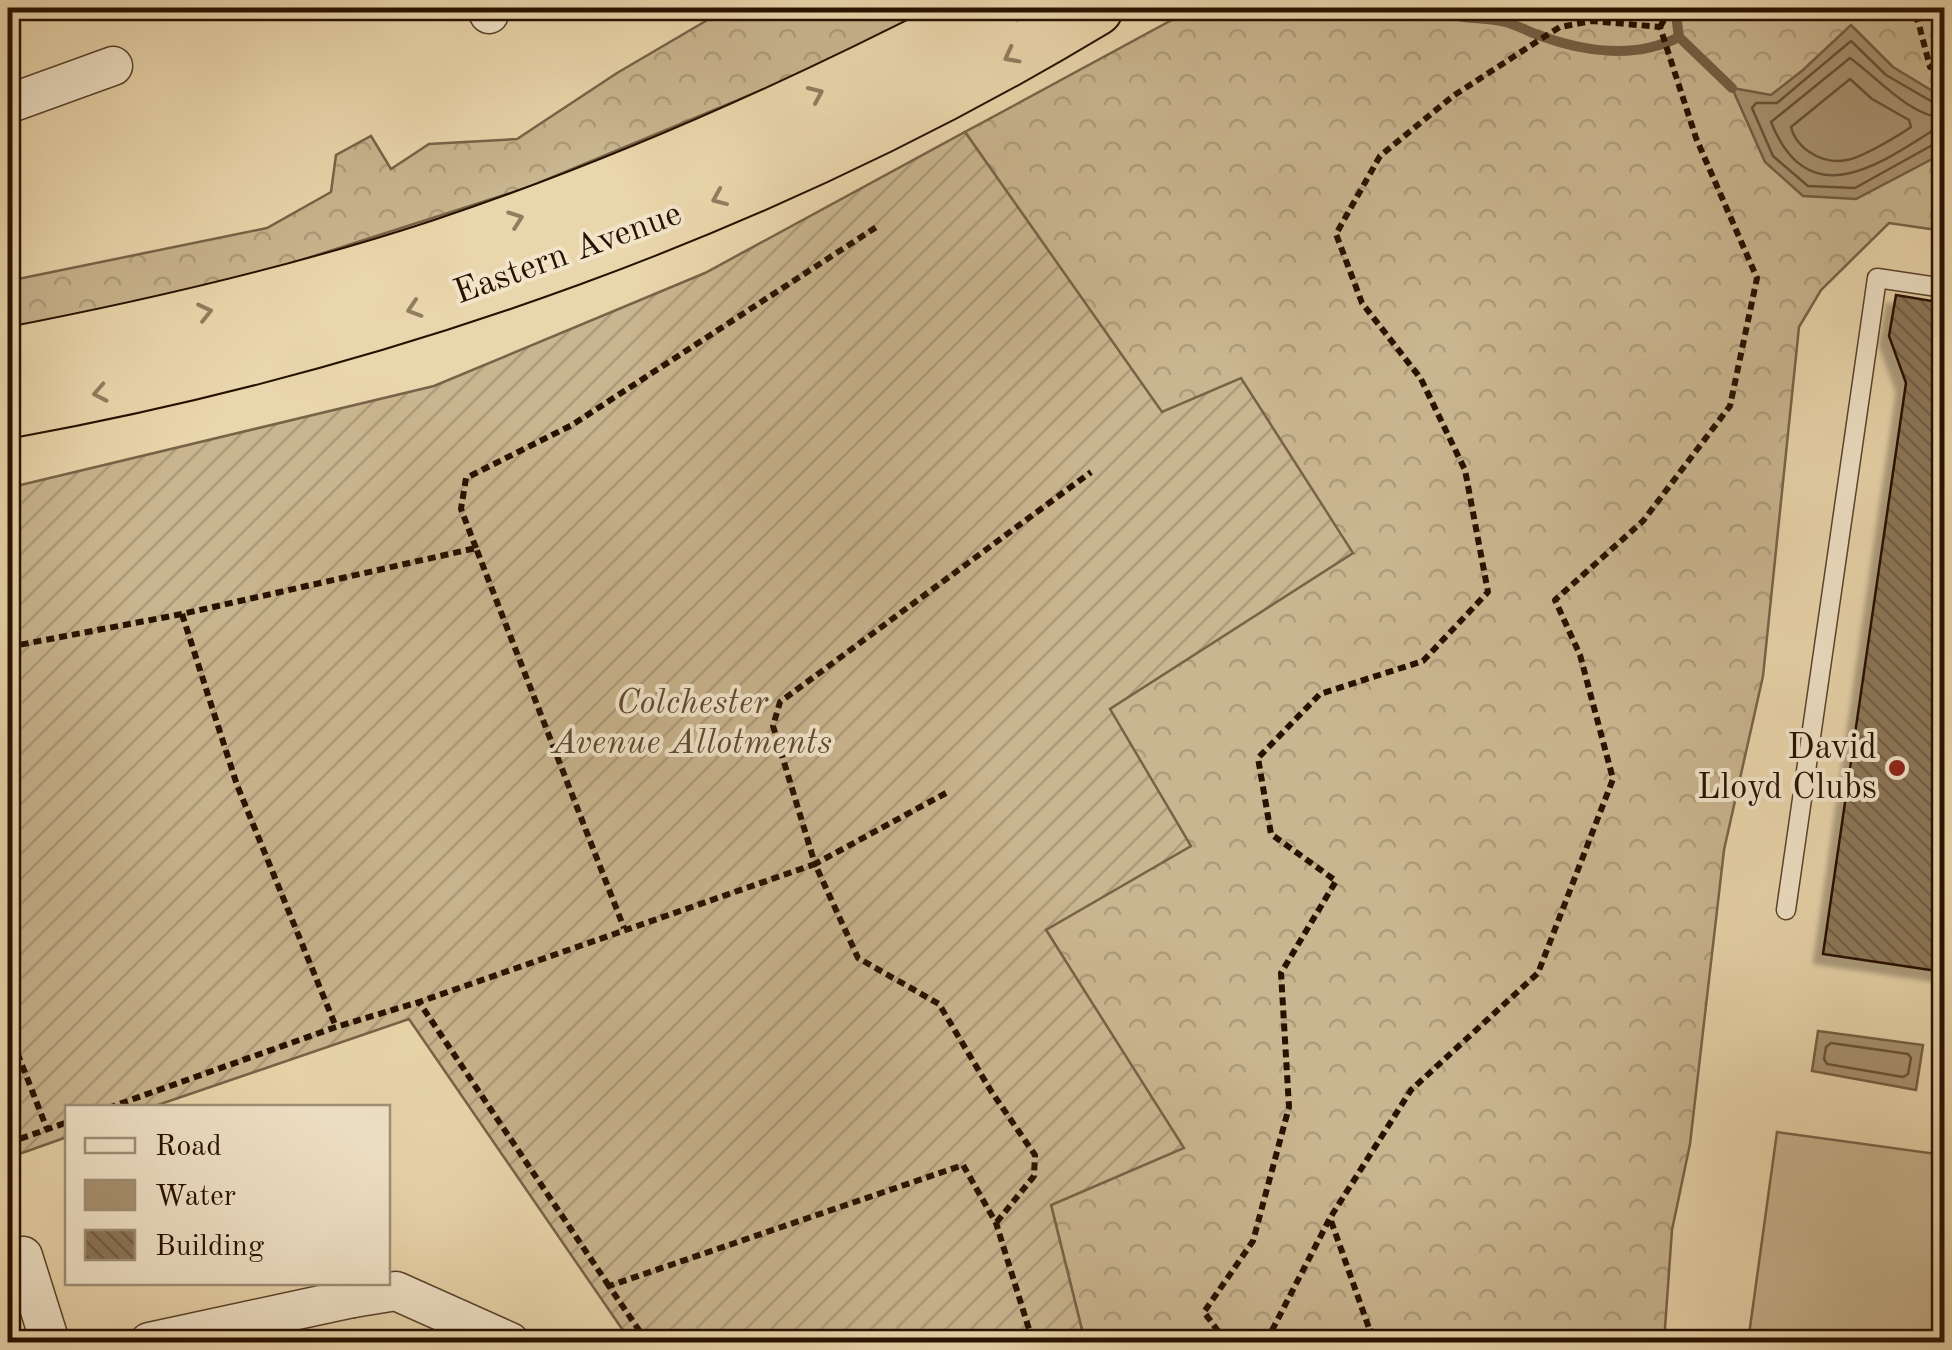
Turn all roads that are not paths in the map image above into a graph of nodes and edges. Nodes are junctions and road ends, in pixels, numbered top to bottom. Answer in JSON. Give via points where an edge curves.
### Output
{"nodes":[{"id":1,"x":993,"y":8,"type":"edge"},
{"id":2,"x":1096,"y":8,"type":"edge"},
{"id":3,"x":113,"y":66,"type":"dead end"},
{"id":4,"x":8,"y":104,"type":"edge"},
{"id":5,"x":1944,"y":288,"type":"edge"},
{"id":6,"x":8,"y":356,"type":"edge"},
{"id":7,"x":8,"y":410,"type":"edge"},
{"id":8,"x":1786,"y":910,"type":"dead end"},
{"id":9,"x":23,"y":1256,"type":"dead end"},
{"id":10,"x":350,"y":1290,"type":"edge"},
{"id":11,"x":50,"y":1342,"type":"edge"},
{"id":12,"x":149,"y":1342,"type":"edge"},
{"id":13,"x":510,"y":1342,"type":"edge"}],
"edges":[{"from":6,"to":1,"type":"highway","name":"Eastern Avenue","one_way":true,"via":[[267,298],[442,247],[612,184],[886,64]]},
{"from":2,"to":7,"type":"highway","name":"Eastern Avenue","one_way":true,"via":[[890,120],[649,228],[300,345]]},
{"from":3,"to":4,"type":"street"},
{"from":5,"to":8,"type":"lane","via":[[1877,278]]},
{"from":9,"to":11,"type":"street"},
{"from":10,"to":12,"type":"street"},
{"from":10,"to":13,"type":"street","via":[[396,1291]]}]}
